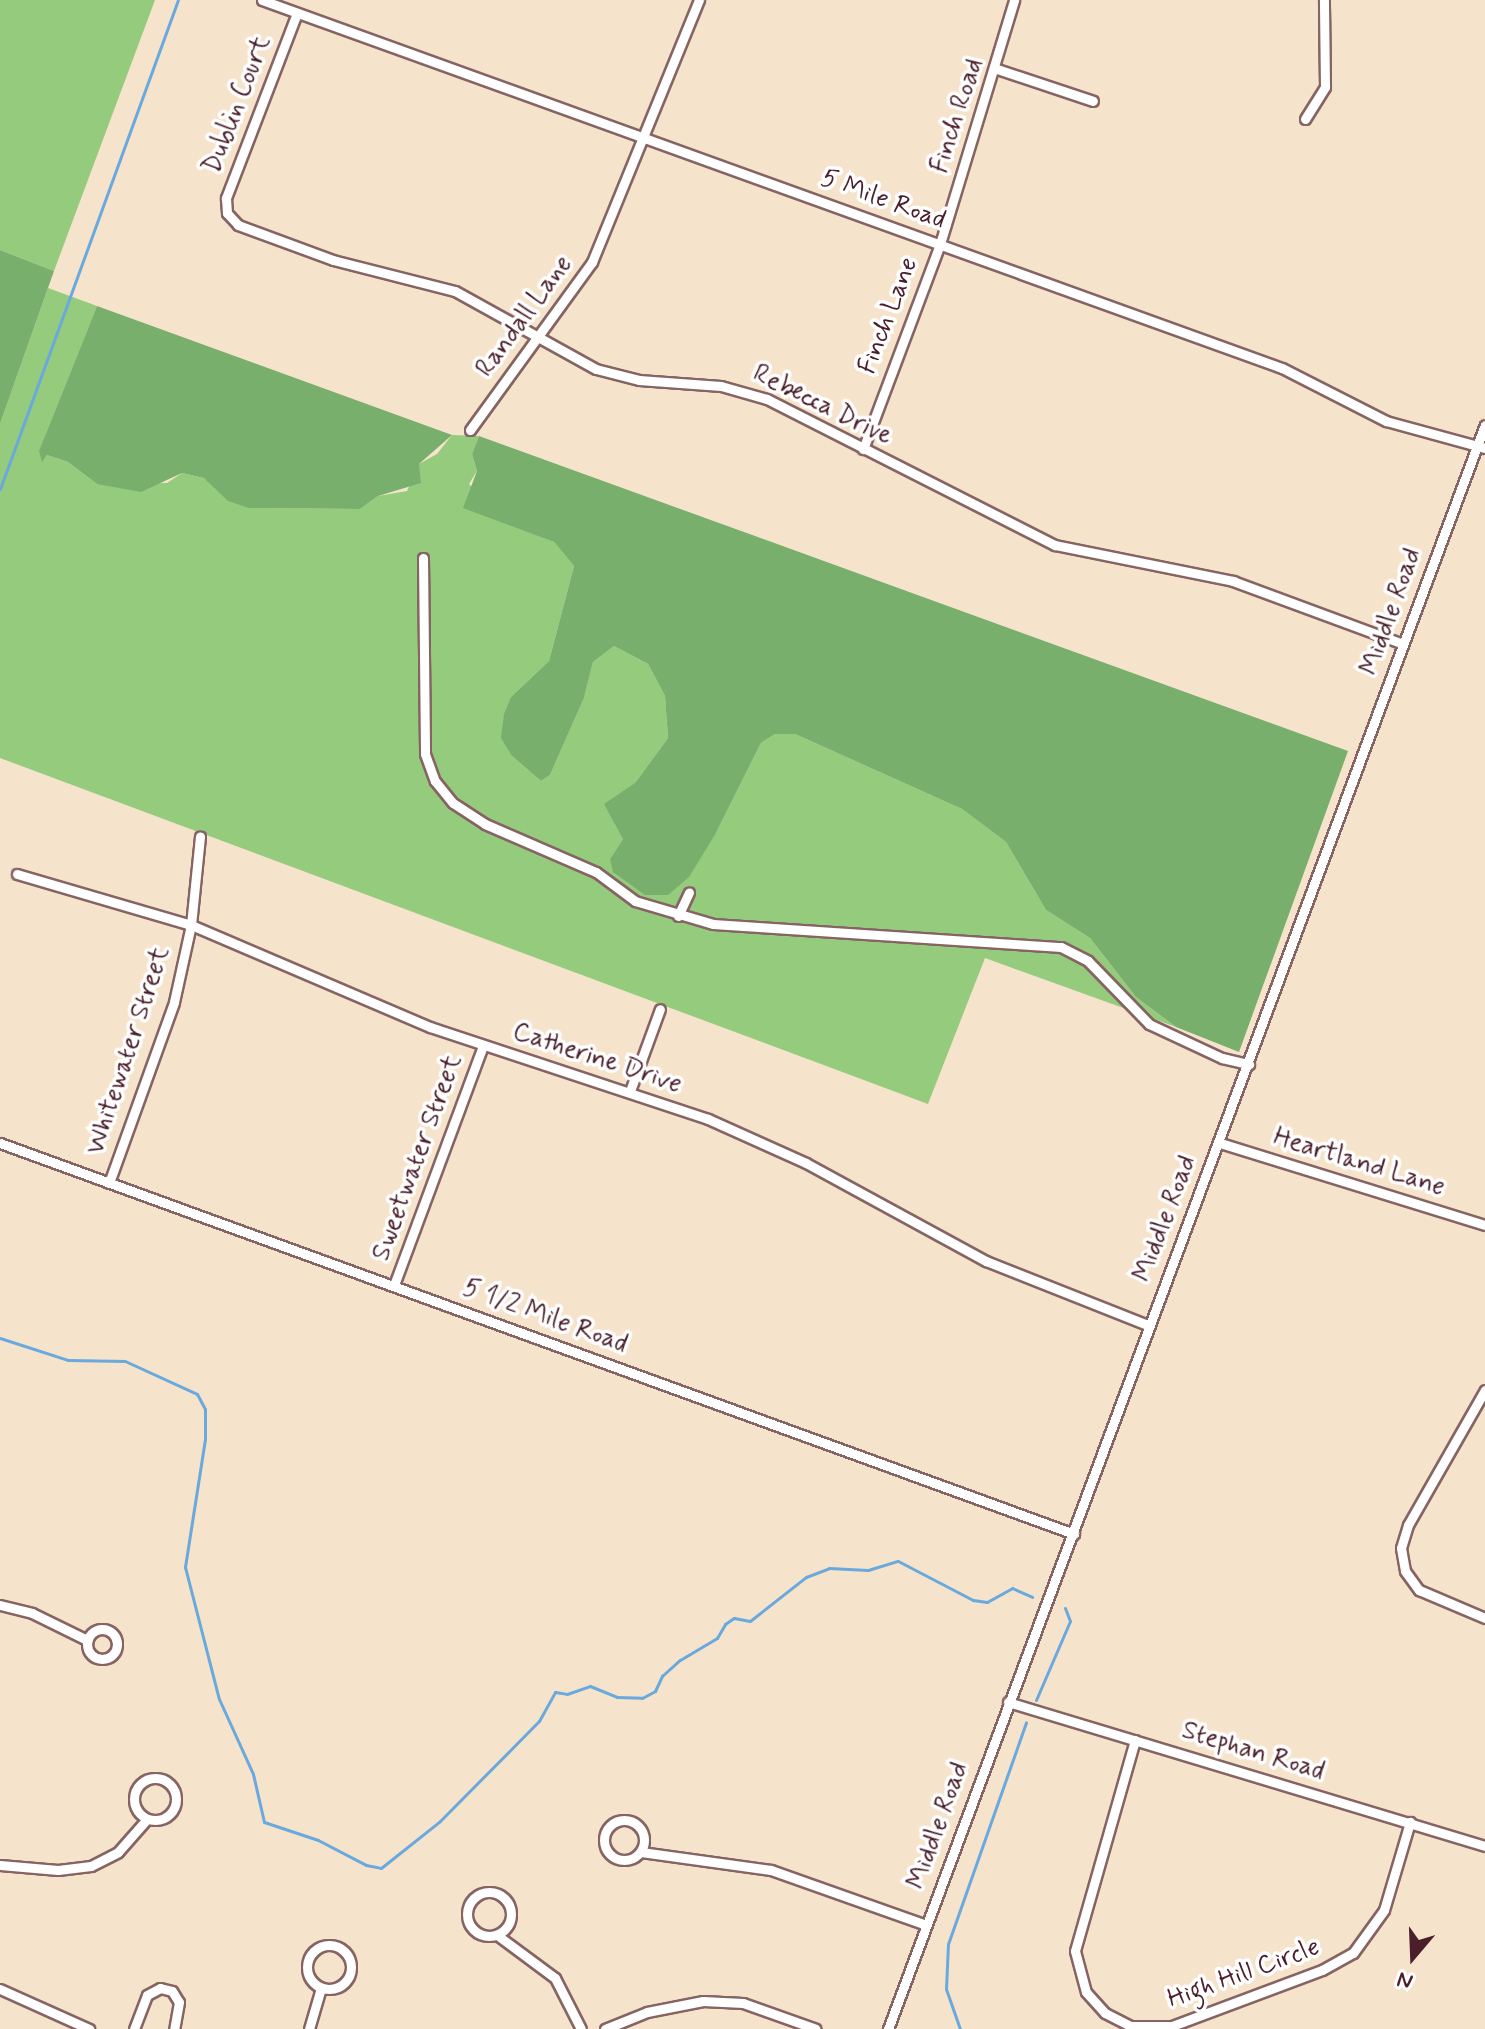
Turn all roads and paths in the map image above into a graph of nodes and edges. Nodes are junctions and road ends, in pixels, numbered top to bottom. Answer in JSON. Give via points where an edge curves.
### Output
{"nodes":[{"id":1,"x":262,"y":0,"type":"edge"},
{"id":2,"x":699,"y":0,"type":"edge"},
{"id":3,"x":1014,"y":0,"type":"edge"},
{"id":4,"x":1324,"y":0,"type":"edge"},
{"id":5,"x":297,"y":13,"type":"junction"},
{"id":6,"x":997,"y":69,"type":"junction"},
{"id":7,"x":1093,"y":101,"type":"dead end"},
{"id":8,"x":1305,"y":119,"type":"dead end"},
{"id":9,"x":645,"y":137,"type":"junction"},
{"id":10,"x":222,"y":215,"type":"joint"},
{"id":11,"x":940,"y":244,"type":"junction"},
{"id":12,"x":538,"y":338,"type":"junction"},
{"id":13,"x":1485,"y":425,"type":"edge"},
{"id":14,"x":470,"y":430,"type":"dead end"},
{"id":15,"x":1481,"y":448,"type":"edge"},
{"id":16,"x":863,"y":449,"type":"junction"},
{"id":17,"x":423,"y":558,"type":"dead end"},
{"id":18,"x":1403,"y":644,"type":"junction"},
{"id":19,"x":200,"y":836,"type":"dead end"},
{"id":20,"x":17,"y":874,"type":"dead end"},
{"id":21,"x":689,"y":892,"type":"dead end"},
{"id":22,"x":678,"y":916,"type":"junction"},
{"id":23,"x":191,"y":925,"type":"junction"},
{"id":24,"x":660,"y":1009,"type":"dead end"},
{"id":25,"x":483,"y":1046,"type":"junction"},
{"id":26,"x":1249,"y":1064,"type":"junction"},
{"id":27,"x":630,"y":1091,"type":"junction"},
{"id":28,"x":0,"y":1143,"type":"edge"},
{"id":29,"x":1220,"y":1143,"type":"junction"},
{"id":30,"x":109,"y":1183,"type":"junction"},
{"id":31,"x":1485,"y":1225,"type":"edge"},
{"id":32,"x":394,"y":1285,"type":"junction"},
{"id":33,"x":1148,"y":1325,"type":"junction"},
{"id":34,"x":1485,"y":1390,"type":"edge"},
{"id":35,"x":1074,"y":1534,"type":"junction"},
{"id":36,"x":0,"y":1605,"type":"edge"},
{"id":37,"x":1485,"y":1618,"type":"edge"},
{"id":38,"x":87,"y":1640,"type":"dead end"},
{"id":39,"x":1008,"y":1702,"type":"junction"},
{"id":40,"x":1135,"y":1740,"type":"junction"},
{"id":41,"x":147,"y":1819,"type":"junction"},
{"id":42,"x":1410,"y":1822,"type":"junction"},
{"id":43,"x":1485,"y":1846,"type":"edge"},
{"id":44,"x":641,"y":1852,"type":"junction"},
{"id":45,"x":0,"y":1865,"type":"edge"},
{"id":46,"x":926,"y":1925,"type":"junction"},
{"id":47,"x":497,"y":1935,"type":"junction"},
{"id":48,"x":321,"y":1988,"type":"junction"},
{"id":49,"x":0,"y":1989,"type":"edge"},
{"id":50,"x":89,"y":2029,"type":"edge"},
{"id":51,"x":134,"y":2029,"type":"edge"},
{"id":52,"x":174,"y":2029,"type":"edge"},
{"id":53,"x":309,"y":2029,"type":"edge"},
{"id":54,"x":581,"y":2029,"type":"edge"},
{"id":55,"x":605,"y":2029,"type":"edge"},
{"id":56,"x":816,"y":2029,"type":"edge"},
{"id":57,"x":888,"y":2029,"type":"edge"}],
"edges":[{"from":1,"to":5,"type":"street","name":"5 Mile Road"},
{"from":2,"to":9,"type":"street","name":"Randall Lane"},
{"from":3,"to":6,"type":"street","name":"Finch Road"},
{"from":4,"to":8,"type":"street","via":[[1325,87]]},
{"from":5,"to":9,"type":"street","name":"5 Mile Road"},
{"from":5,"to":10,"type":"street","name":"Dublin Court"},
{"from":6,"to":7,"type":"street"},
{"from":6,"to":11,"type":"street","name":"Finch Road"},
{"from":9,"to":11,"type":"street","name":"5 Mile Road"},
{"from":9,"to":12,"type":"street","name":"Randall Lane","via":[[592,262]]},
{"from":10,"to":12,"type":"street","name":"Rebecca Drive","via":[[333,260],[455,291]]},
{"from":11,"to":15,"type":"street","name":"5 Mile Road","via":[[1282,368],[1386,421]]},
{"from":11,"to":16,"type":"street","name":"Finch Lane"},
{"from":12,"to":14,"type":"street","name":"Randall Lane"},
{"from":12,"to":16,"type":"street","name":"Rebecca Drive","via":[[617,376],[756,394]]},
{"from":13,"to":15,"type":"street","name":"Middle Road"},
{"from":15,"to":18,"type":"street","name":"Middle Road"},
{"from":16,"to":18,"type":"street","name":"Rebecca Drive","via":[[1055,545],[1233,581]]},
{"from":17,"to":22,"type":"street","via":[[425,754],[435,781],[453,803],[485,824],[596,872],[635,901]]},
{"from":18,"to":26,"type":"street","name":"Middle Road"},
{"from":19,"to":23,"type":"street","name":"Whitewater Street"},
{"from":20,"to":23,"type":"street","name":"Catherine Drive"},
{"from":21,"to":22,"type":"street"},
{"from":22,"to":26,"type":"street","via":[[785,933],[1028,941],[1061,947],[1088,961],[1149,1024],[1222,1058]]},
{"from":23,"to":25,"type":"street","name":"Catherine Drive"},
{"from":23,"to":30,"type":"street","name":"Whitewater Street","via":[[174,1002]]},
{"from":24,"to":27,"type":"street"},
{"from":25,"to":27,"type":"street","name":"Catherine Drive"},
{"from":25,"to":32,"type":"street","name":"Sweetwater Street"},
{"from":26,"to":29,"type":"street","name":"Middle Road"},
{"from":27,"to":33,"type":"street","name":"Catherine Drive","via":[[760,1141],[986,1261]]},
{"from":28,"to":30,"type":"street","name":"5 1/2 Mile Road"},
{"from":29,"to":31,"type":"street","name":"Heartland Lane"},
{"from":29,"to":33,"type":"street","name":"Middle Road"},
{"from":30,"to":32,"type":"street","name":"5 1/2 Mile Road"},
{"from":32,"to":35,"type":"street","name":"5 1/2 Mile Road"},
{"from":33,"to":35,"type":"street","name":"Middle Road"},
{"from":34,"to":37,"type":"street","via":[[1408,1525],[1401,1560],[1419,1590]]},
{"from":35,"to":39,"type":"street","name":"Middle Road"},
{"from":36,"to":38,"type":"street","via":[[32,1613]]},
{"from":39,"to":40,"type":"street","name":"Stephan Road"},
{"from":39,"to":46,"type":"street","name":"Middle Road"},
{"from":40,"to":42,"type":"street","name":"Stephan Road"},
{"from":40,"to":42,"type":"street","name":"High Hill Circle","via":[[1075,1951],[1086,1992],[1105,2013],[1130,2026],[1172,2026],[1322,1970],[1353,1953],[1384,1910]]},
{"from":41,"to":41,"type":"street","via":[[167,1817],[176,1806],[167,1781],[147,1780],[136,1789],[134,1803]]},
{"from":41,"to":45,"type":"street","via":[[118,1852],[91,1866],[58,1870]]},
{"from":42,"to":43,"type":"street","name":"Stephan Road"},
{"from":44,"to":44,"type":"street","via":[[645,1839],[640,1827],[628,1820],[610,1826],[604,1838],[611,1856],[630,1860]]},
{"from":44,"to":46,"type":"street","via":[[771,1870]]},
{"from":46,"to":57,"type":"street","name":"Middle Road"},
{"from":47,"to":47,"type":"street","via":[[508,1925],[509,1904],[499,1894],[477,1895],[468,1906],[467,1921],[483,1936]]},
{"from":47,"to":54,"type":"street","via":[[555,1978]]},
{"from":48,"to":48,"type":"street","via":[[336,1989],[347,1980],[352,1966],[341,1948],[326,1945],[311,1956],[308,1974]]},
{"from":48,"to":53,"type":"street"},
{"from":49,"to":50,"type":"street"},
{"from":51,"to":52,"type":"street","via":[[147,1995],[160,1988],[172,1991],[179,2002]]},
{"from":55,"to":56,"type":"street","via":[[647,2012],[703,2001],[743,2003]]}]}
